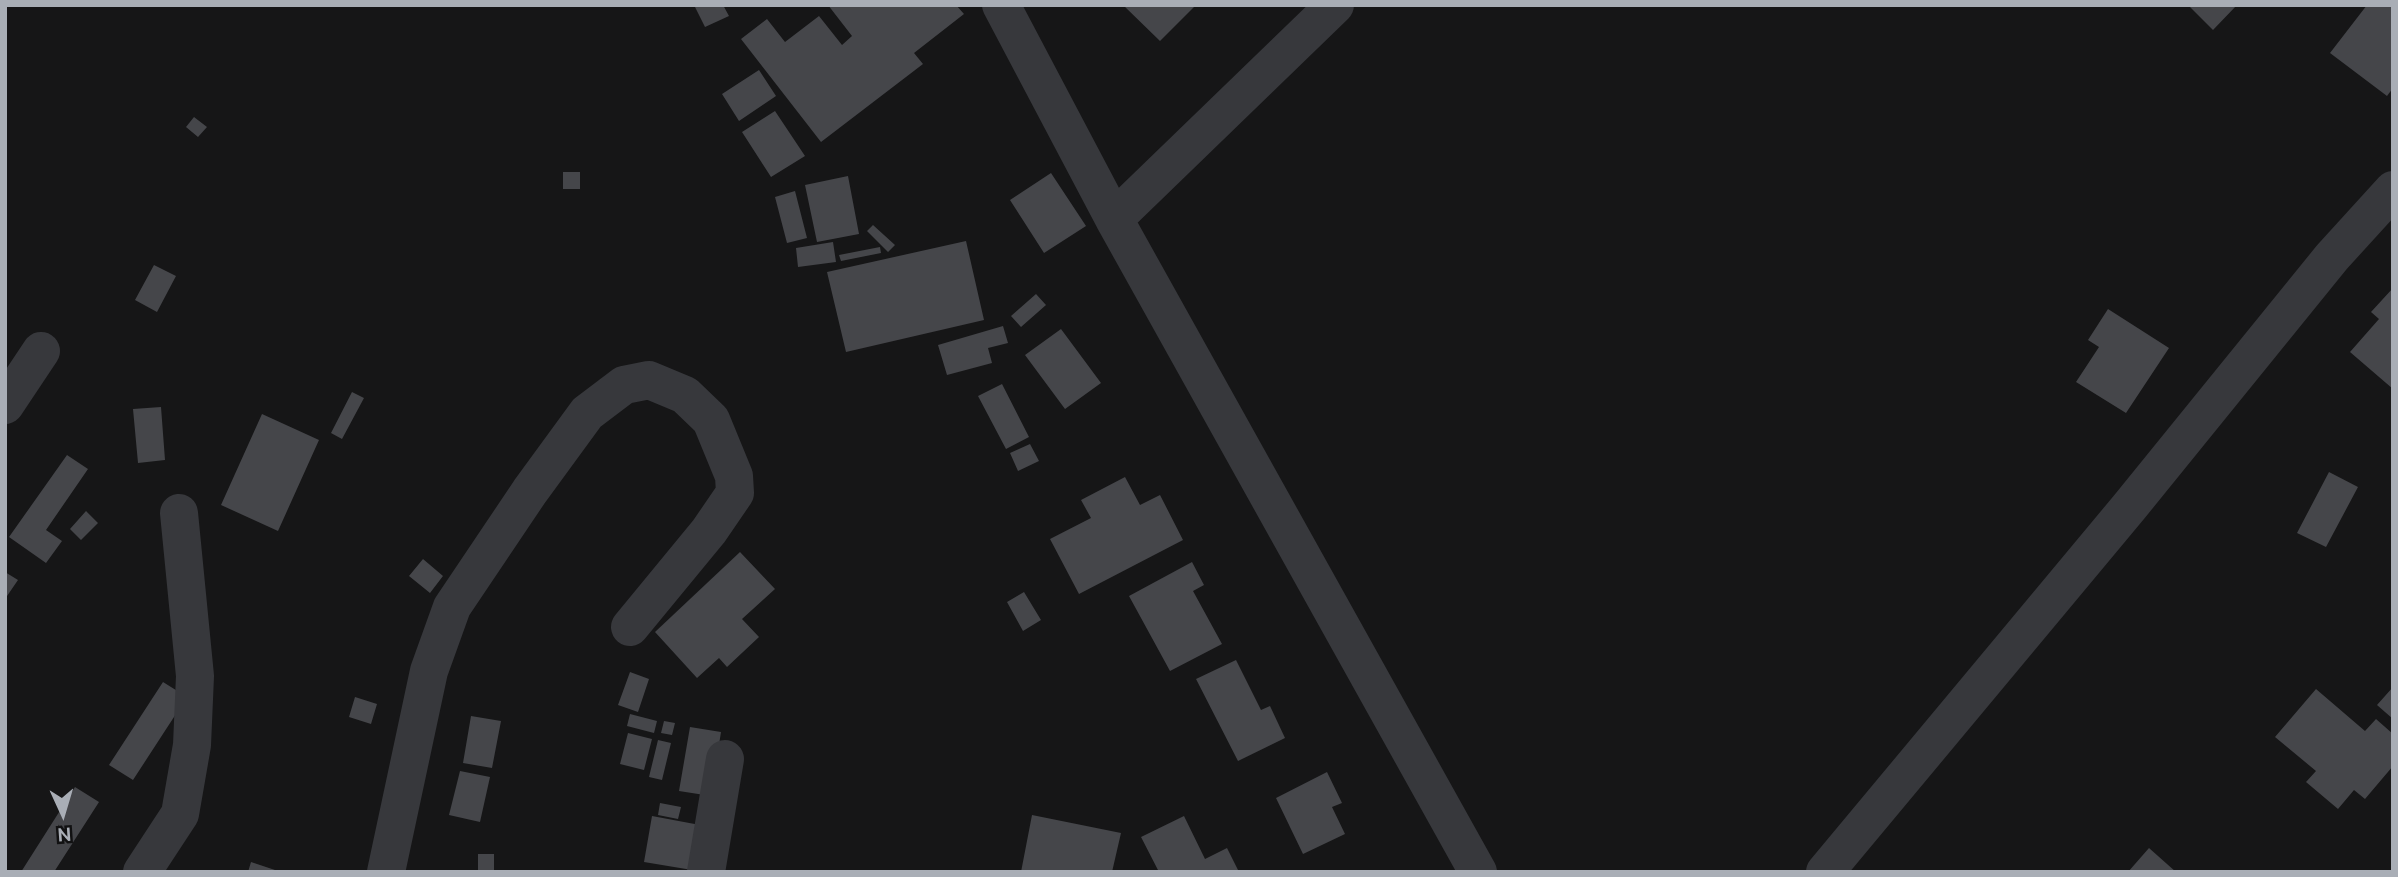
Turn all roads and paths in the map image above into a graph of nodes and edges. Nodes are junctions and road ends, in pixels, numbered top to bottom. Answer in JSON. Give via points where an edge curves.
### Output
{"nodes":[{"id":1,"x":1001,"y":5,"type":"edge"},
{"id":2,"x":1335,"y":5,"type":"edge"},
{"id":3,"x":2393,"y":190,"type":"edge"},
{"id":4,"x":1114,"y":219,"type":"junction"},
{"id":5,"x":41,"y":351,"type":"dead end"},
{"id":6,"x":5,"y":405,"type":"edge"},
{"id":7,"x":180,"y":513,"type":"dead end"},
{"id":8,"x":630,"y":627,"type":"dead end"},
{"id":9,"x":724,"y":758,"type":"dead end"},
{"id":10,"x":142,"y":872,"type":"edge"},
{"id":11,"x":386,"y":872,"type":"edge"},
{"id":12,"x":706,"y":872,"type":"edge"},
{"id":13,"x":1478,"y":872,"type":"edge"},
{"id":14,"x":1825,"y":872,"type":"edge"}],
"edges":[{"from":1,"to":4,"type":"street"},
{"from":2,"to":4,"type":"street"},
{"from":3,"to":14,"type":"street","via":[[2332,257]]},
{"from":4,"to":13,"type":"street"},
{"from":5,"to":6,"type":"street"},
{"from":7,"to":10,"type":"street","via":[[195,676],[192,746],[180,814]]},
{"from":8,"to":11,"type":"street","via":[[735,494],[734,476],[711,420],[685,395],[649,380],[624,385],[587,413],[452,607],[429,671]]},
{"from":9,"to":12,"type":"street"}]}
